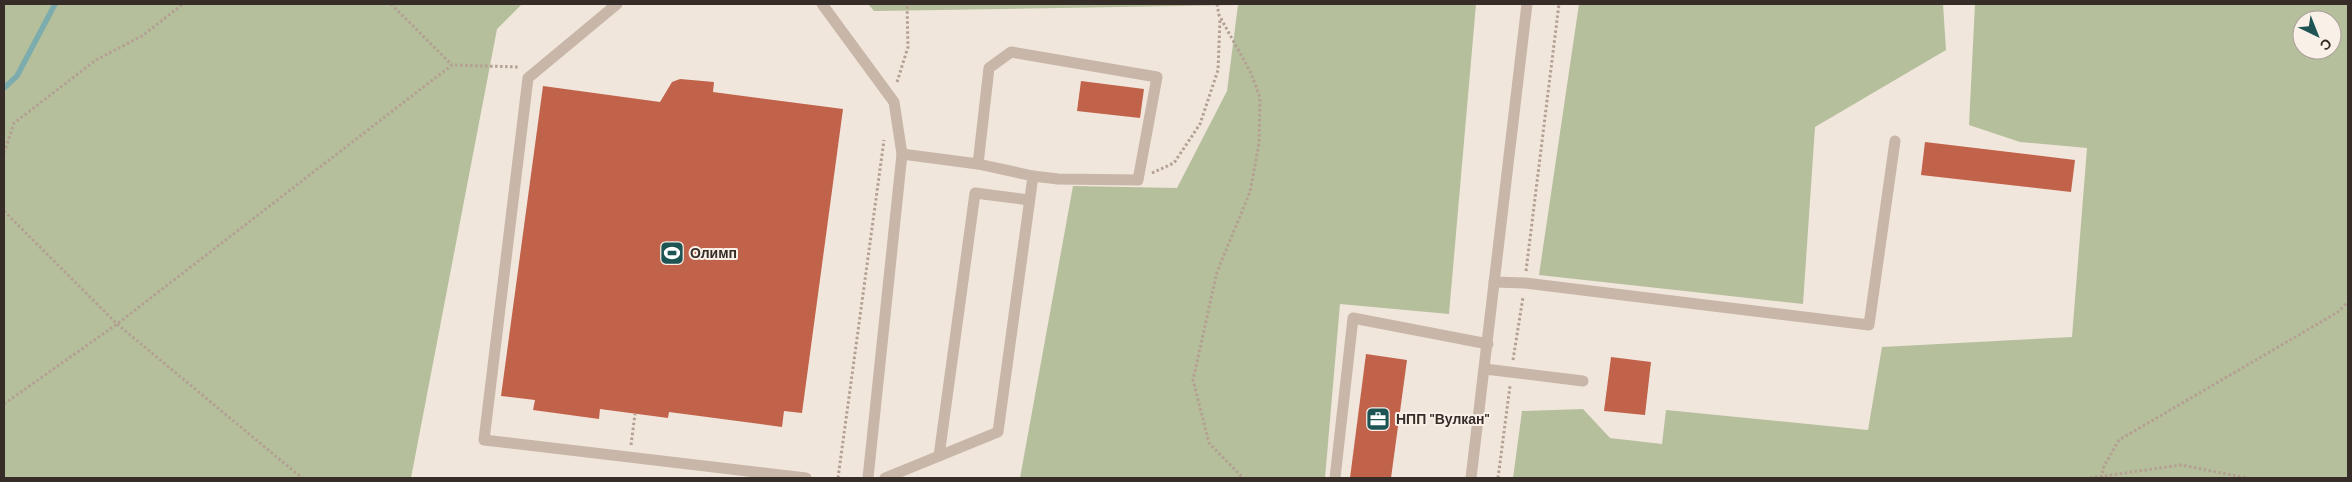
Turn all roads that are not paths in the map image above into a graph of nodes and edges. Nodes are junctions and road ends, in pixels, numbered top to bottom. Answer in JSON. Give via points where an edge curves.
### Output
{"nodes":[{"id":1,"x":617,"y":4,"type":"edge"},
{"id":2,"x":822,"y":4,"type":"edge"},
{"id":3,"x":1527,"y":4,"type":"edge"},
{"id":4,"x":1895,"y":142,"type":"dead end"},
{"id":5,"x":902,"y":154,"type":"junction"},
{"id":6,"x":978,"y":164,"type":"junction"},
{"id":7,"x":1033,"y":176,"type":"junction"},
{"id":8,"x":1029,"y":200,"type":"junction"},
{"id":9,"x":1494,"y":282,"type":"junction"},
{"id":10,"x":1488,"y":344,"type":"junction"},
{"id":11,"x":1485,"y":369,"type":"junction"},
{"id":12,"x":1583,"y":381,"type":"dead end"},
{"id":13,"x":939,"y":456,"type":"junction"},
{"id":14,"x":806,"y":478,"type":"edge"},
{"id":15,"x":868,"y":478,"type":"edge"},
{"id":16,"x":885,"y":478,"type":"edge"},
{"id":17,"x":1335,"y":478,"type":"edge"},
{"id":18,"x":1471,"y":478,"type":"edge"}],
"edges":[{"from":1,"to":14,"type":"lane","via":[[528,78],[484,440]]},
{"from":2,"to":5,"type":"lane","via":[[894,102]]},
{"from":3,"to":9,"type":"lane"},
{"from":4,"to":9,"type":"lane","via":[[1869,325],[1525,283]]},
{"from":5,"to":6,"type":"lane"},
{"from":5,"to":15,"type":"lane"},
{"from":6,"to":7,"type":"lane"},
{"from":6,"to":7,"type":"lane","via":[[989,68],[1011,52],[1157,76],[1138,180]]},
{"from":7,"to":8,"type":"lane"},
{"from":8,"to":13,"type":"lane","via":[[998,432]]},
{"from":8,"to":13,"type":"lane","via":[[975,193]]},
{"from":9,"to":10,"type":"lane"},
{"from":10,"to":11,"type":"lane"},
{"from":10,"to":17,"type":"lane","via":[[1353,318]]},
{"from":11,"to":12,"type":"lane"},
{"from":11,"to":18,"type":"lane"},
{"from":13,"to":16,"type":"lane"}]}
